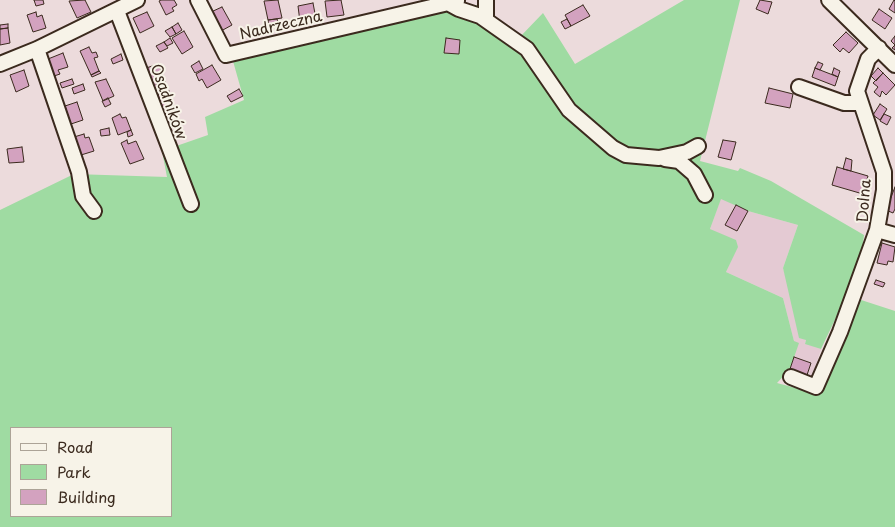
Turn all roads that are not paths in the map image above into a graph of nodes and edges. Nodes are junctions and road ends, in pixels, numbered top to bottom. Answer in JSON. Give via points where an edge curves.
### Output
{"nodes":[{"id":1,"x":137,"y":0,"type":"edge"},
{"id":2,"x":198,"y":0,"type":"edge"},
{"id":3,"x":486,"y":0,"type":"edge"},
{"id":4,"x":829,"y":0,"type":"edge"},
{"id":5,"x":454,"y":1,"type":"edge"},
{"id":6,"x":117,"y":11,"type":"junction"},
{"id":7,"x":486,"y":20,"type":"junction"},
{"id":8,"x":37,"y":48,"type":"junction"},
{"id":9,"x":879,"y":48,"type":"junction"},
{"id":10,"x":0,"y":64,"type":"edge"},
{"id":11,"x":895,"y":65,"type":"edge"},
{"id":12,"x":799,"y":87,"type":"dead end"},
{"id":13,"x":861,"y":103,"type":"junction"},
{"id":14,"x":698,"y":146,"type":"dead end"},
{"id":15,"x":659,"y":158,"type":"junction"},
{"id":16,"x":705,"y":195,"type":"dead end"},
{"id":17,"x":191,"y":204,"type":"dead end"},
{"id":18,"x":94,"y":212,"type":"dead end"},
{"id":19,"x":877,"y":230,"type":"junction"},
{"id":20,"x":895,"y":234,"type":"edge"},
{"id":21,"x":790,"y":377,"type":"dead end"}],
"edges":[{"from":1,"to":6,"type":"street"},
{"from":2,"to":5,"type":"street","name":"Nadrzeczna","via":[[226,56]]},
{"from":3,"to":7,"type":"street"},
{"from":4,"to":9,"type":"street"},
{"from":5,"to":7,"type":"street"},
{"from":6,"to":8,"type":"street"},
{"from":6,"to":17,"type":"street","name":"Osadników"},
{"from":7,"to":15,"type":"street","via":[[527,49],[569,110],[613,148],[626,155]]},
{"from":8,"to":10,"type":"street"},
{"from":8,"to":18,"type":"street","via":[[80,172],[83,196]]},
{"from":9,"to":11,"type":"street"},
{"from":9,"to":13,"type":"street","name":"Dolna","via":[[868,59],[862,72],[857,90]]},
{"from":12,"to":13,"type":"street","via":[[844,103]]},
{"from":13,"to":19,"type":"street","name":"Dolna","via":[[884,172]]},
{"from":14,"to":15,"type":"street"},
{"from":15,"to":16,"type":"street","via":[[679,161],[694,174]]},
{"from":19,"to":20,"type":"street","name":"Dolna"},
{"from":19,"to":21,"type":"street","via":[[816,387]]}]}
